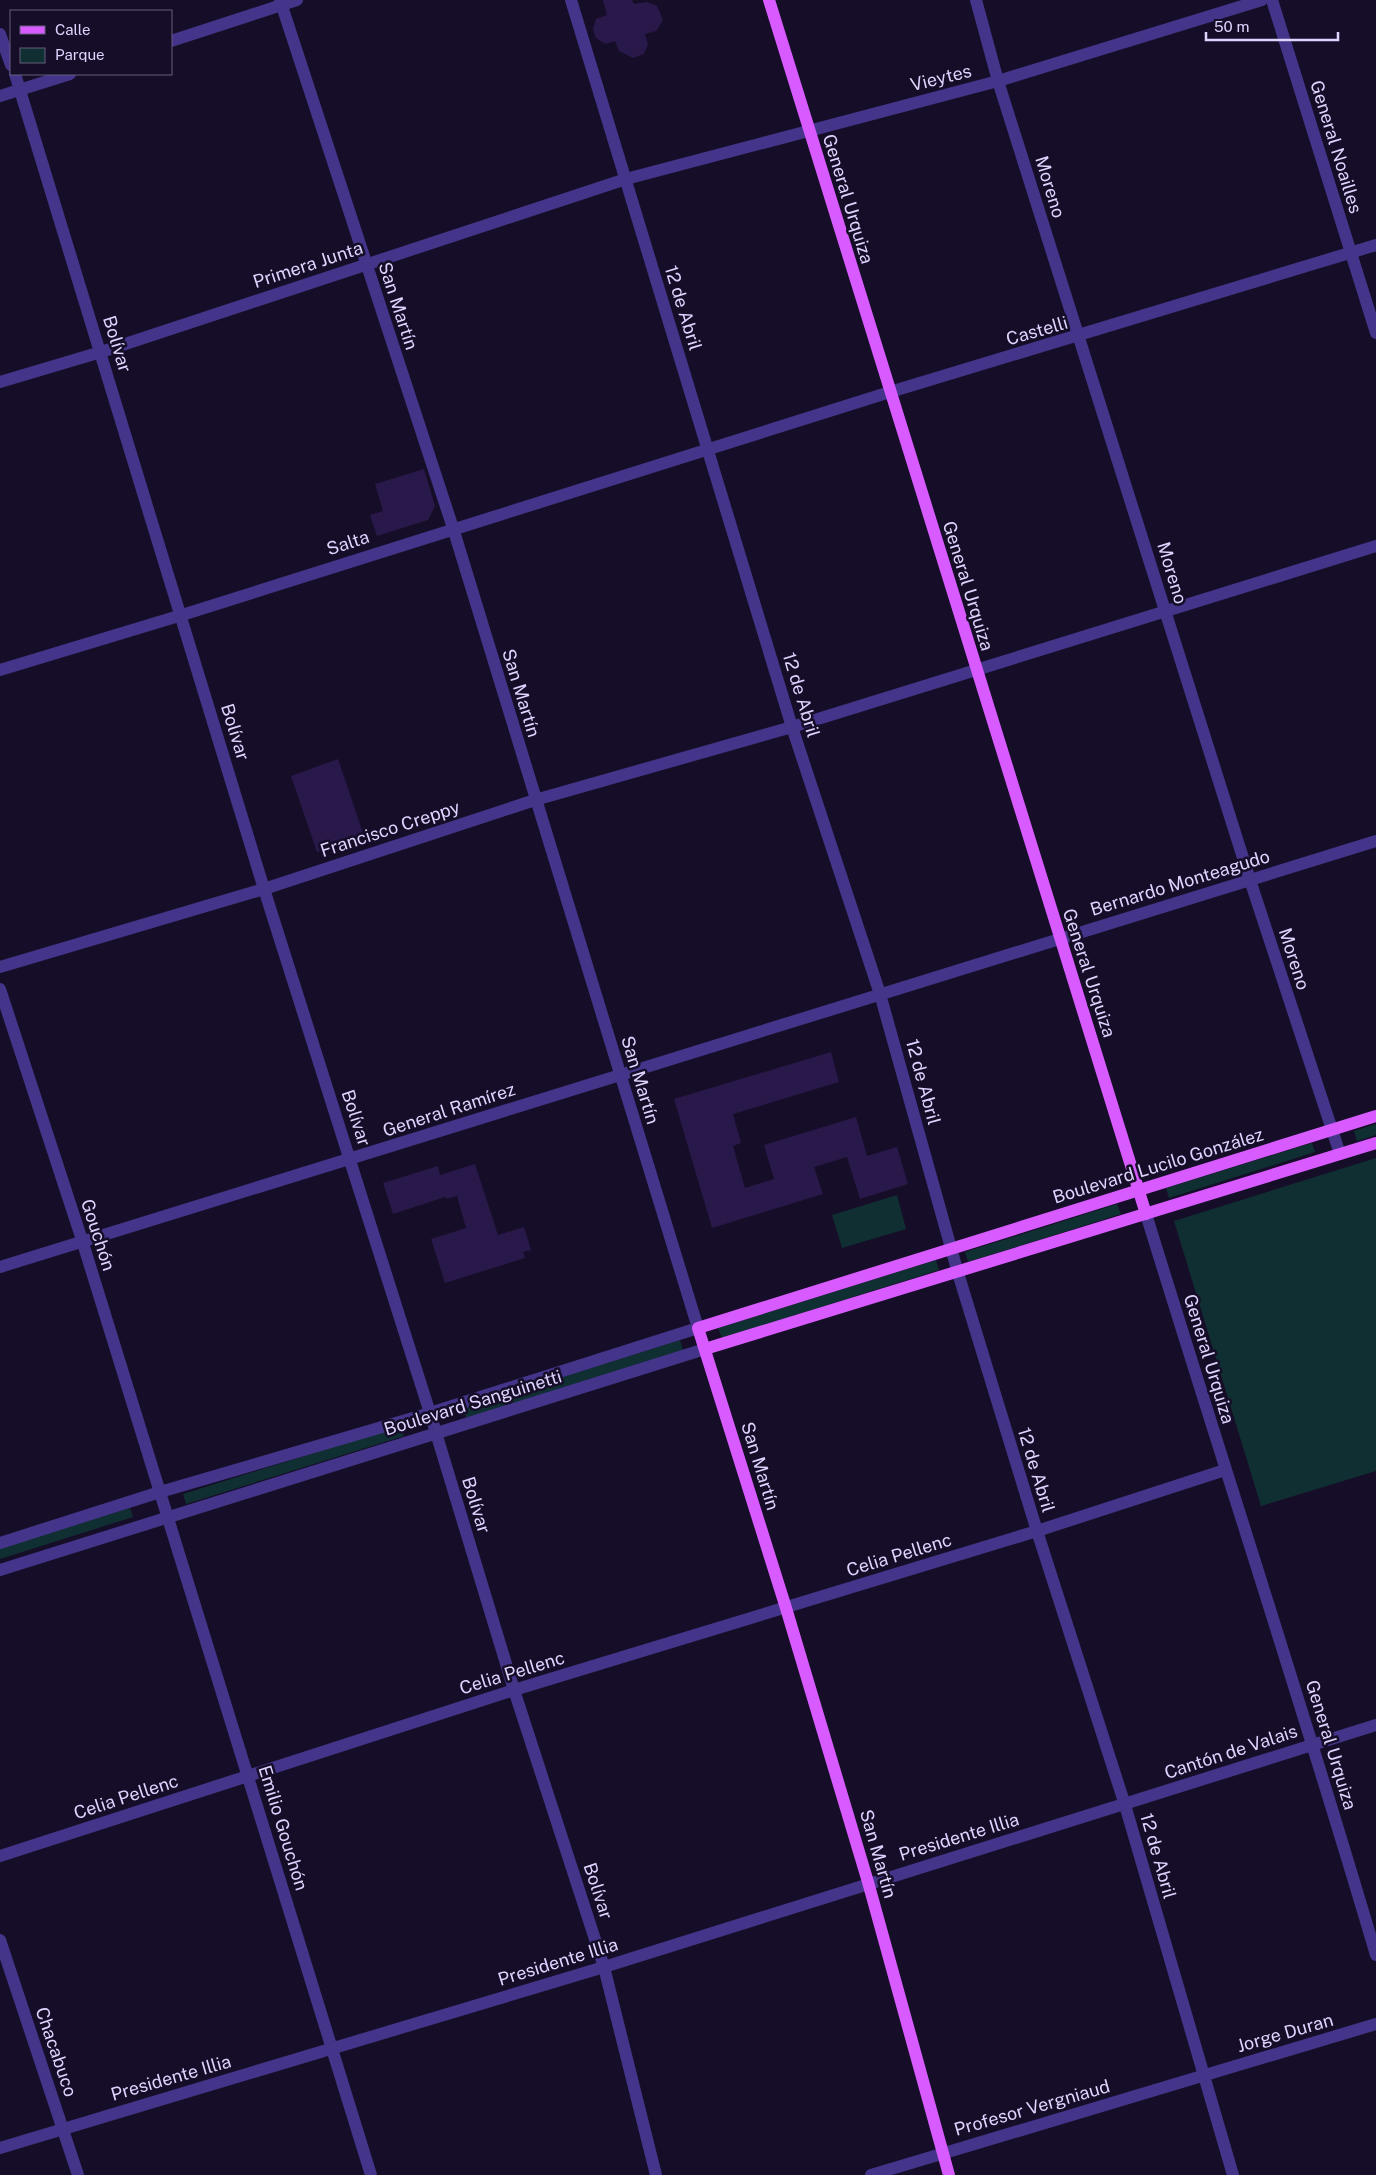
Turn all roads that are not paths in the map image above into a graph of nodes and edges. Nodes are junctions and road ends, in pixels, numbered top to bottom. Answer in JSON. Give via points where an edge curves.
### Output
{"nodes":[{"id":1,"x":297,"y":0,"type":"edge"},
{"id":2,"x":571,"y":0,"type":"edge"},
{"id":3,"x":769,"y":0,"type":"edge"},
{"id":4,"x":976,"y":0,"type":"edge"},
{"id":5,"x":1262,"y":0,"type":"edge"},
{"id":6,"x":1272,"y":0,"type":"edge"},
{"id":7,"x":281,"y":2,"type":"edge"},
{"id":8,"x":0,"y":34,"type":"edge"},
{"id":9,"x":172,"y":40,"type":"edge"},
{"id":10,"x":10,"y":61,"type":"edge"},
{"id":11,"x":15,"y":75,"type":"edge"},
{"id":12,"x":67,"y":75,"type":"edge"},
{"id":13,"x":998,"y":81,"type":"junction"},
{"id":14,"x":21,"y":90,"type":"junction"},
{"id":15,"x":0,"y":96,"type":"edge"},
{"id":16,"x":808,"y":130,"type":"junction"},
{"id":17,"x":626,"y":179,"type":"junction"},
{"id":18,"x":1376,"y":244,"type":"edge"},
{"id":19,"x":1351,"y":252,"type":"junction"},
{"id":20,"x":366,"y":264,"type":"junction"},
{"id":21,"x":1376,"y":333,"type":"edge"},
{"id":22,"x":1079,"y":336,"type":"junction"},
{"id":23,"x":101,"y":352,"type":"junction"},
{"id":24,"x":0,"y":382,"type":"edge"},
{"id":25,"x":890,"y":392,"type":"junction"},
{"id":26,"x":708,"y":451,"type":"junction"},
{"id":27,"x":453,"y":528,"type":"junction"},
{"id":28,"x":1376,"y":546,"type":"edge"},
{"id":29,"x":1165,"y":611,"type":"junction"},
{"id":30,"x":182,"y":615,"type":"junction"},
{"id":31,"x":0,"y":670,"type":"edge"},
{"id":32,"x":975,"y":670,"type":"junction"},
{"id":33,"x":792,"y":727,"type":"junction"},
{"id":34,"x":535,"y":800,"type":"junction"},
{"id":35,"x":1376,"y":841,"type":"edge"},
{"id":36,"x":1250,"y":880,"type":"junction"},
{"id":37,"x":264,"y":889,"type":"junction"},
{"id":38,"x":1060,"y":939,"type":"junction"},
{"id":39,"x":0,"y":967,"type":"edge"},
{"id":40,"x":0,"y":989,"type":"edge"},
{"id":41,"x":880,"y":994,"type":"junction"},
{"id":42,"x":620,"y":1074,"type":"junction"},
{"id":43,"x":1376,"y":1116,"type":"edge"},
{"id":44,"x":1331,"y":1130,"type":"junction"},
{"id":45,"x":1376,"y":1143,"type":"edge"},
{"id":46,"x":1340,"y":1154,"type":"junction"},
{"id":47,"x":351,"y":1160,"type":"junction"},
{"id":48,"x":1139,"y":1190,"type":"junction"},
{"id":49,"x":1146,"y":1214,"type":"junction"},
{"id":50,"x":82,"y":1240,"type":"junction"},
{"id":51,"x":951,"y":1250,"type":"junction"},
{"id":52,"x":0,"y":1268,"type":"edge"},
{"id":53,"x":958,"y":1272,"type":"junction"},
{"id":54,"x":698,"y":1328,"type":"junction"},
{"id":55,"x":705,"y":1349,"type":"junction"},
{"id":56,"x":430,"y":1413,"type":"junction"},
{"id":57,"x":436,"y":1433,"type":"junction"},
{"id":58,"x":1225,"y":1470,"type":"junction"},
{"id":59,"x":160,"y":1492,"type":"junction"},
{"id":60,"x":168,"y":1518,"type":"junction"},
{"id":61,"x":1037,"y":1531,"type":"junction"},
{"id":62,"x":0,"y":1543,"type":"edge"},
{"id":63,"x":0,"y":1570,"type":"edge"},
{"id":64,"x":786,"y":1608,"type":"junction"},
{"id":65,"x":514,"y":1690,"type":"junction"},
{"id":66,"x":1376,"y":1725,"type":"edge"},
{"id":67,"x":1314,"y":1744,"type":"junction"},
{"id":68,"x":248,"y":1776,"type":"junction"},
{"id":69,"x":1125,"y":1805,"type":"junction"},
{"id":70,"x":0,"y":1856,"type":"edge"},
{"id":71,"x":868,"y":1882,"type":"junction"},
{"id":72,"x":0,"y":1940,"type":"edge"},
{"id":73,"x":1376,"y":1955,"type":"edge"},
{"id":74,"x":604,"y":1967,"type":"junction"},
{"id":75,"x":1376,"y":2024,"type":"edge"},
{"id":76,"x":333,"y":2049,"type":"junction"},
{"id":77,"x":1204,"y":2075,"type":"junction"},
{"id":78,"x":64,"y":2128,"type":"junction"},
{"id":79,"x":0,"y":2148,"type":"edge"},
{"id":80,"x":942,"y":2152,"type":"junction"},
{"id":81,"x":78,"y":2175,"type":"edge"},
{"id":82,"x":372,"y":2175,"type":"edge"},
{"id":83,"x":656,"y":2175,"type":"edge"},
{"id":84,"x":870,"y":2175,"type":"edge"},
{"id":85,"x":949,"y":2175,"type":"edge"},
{"id":86,"x":1234,"y":2175,"type":"edge"}],
"edges":[{"from":1,"to":7,"type":"street"},
{"from":2,"to":17,"type":"street","name":"12 de Abril"},
{"from":3,"to":16,"type":"main road","name":"General Urquiza"},
{"from":4,"to":13,"type":"street","name":"Moreno"},
{"from":5,"to":13,"type":"street","name":"Vieytes"},
{"from":6,"to":19,"type":"street","name":"General Noailles"},
{"from":7,"to":9,"type":"street"},
{"from":7,"to":20,"type":"street","name":"San Martín"},
{"from":8,"to":10,"type":"street"},
{"from":11,"to":14,"type":"street","name":"Bolívar"},
{"from":12,"to":14,"type":"street"},
{"from":13,"to":16,"type":"street","name":"Vieytes"},
{"from":13,"to":22,"type":"street","name":"Moreno"},
{"from":14,"to":15,"type":"street"},
{"from":14,"to":23,"type":"street","name":"Bolívar"},
{"from":16,"to":17,"type":"street","name":"Vieytes"},
{"from":16,"to":25,"type":"main road","name":"General Urquiza"},
{"from":17,"to":20,"type":"street","name":"Primera Junta"},
{"from":17,"to":26,"type":"street","name":"12 de Abril"},
{"from":18,"to":19,"type":"street","name":"Castelli"},
{"from":19,"to":21,"type":"street","name":"General Noailles"},
{"from":19,"to":22,"type":"street","name":"Castelli"},
{"from":20,"to":23,"type":"street","name":"Primera Junta"},
{"from":20,"to":27,"type":"street","name":"San Martín"},
{"from":22,"to":25,"type":"street","name":"Castelli"},
{"from":22,"to":29,"type":"street","name":"Moreno"},
{"from":23,"to":24,"type":"street","name":"Primera Junta"},
{"from":23,"to":30,"type":"street","name":"Bolívar"},
{"from":25,"to":26,"type":"street","name":"Castelli"},
{"from":25,"to":32,"type":"main road","name":"General Urquiza"},
{"from":26,"to":27,"type":"street","name":"Salta"},
{"from":26,"to":33,"type":"street","name":"12 de Abril"},
{"from":27,"to":30,"type":"street","name":"Salta"},
{"from":27,"to":34,"type":"street","name":"San Martín"},
{"from":28,"to":29,"type":"street","name":"Francisco Creppy"},
{"from":29,"to":32,"type":"street","name":"Francisco Creppy"},
{"from":29,"to":36,"type":"street","name":"Moreno"},
{"from":30,"to":31,"type":"street","name":"Salta"},
{"from":30,"to":37,"type":"street","name":"Bolívar"},
{"from":32,"to":33,"type":"street","name":"Francisco Creppy"},
{"from":32,"to":38,"type":"main road","name":"General Urquiza"},
{"from":33,"to":34,"type":"street","name":"Francisco Creppy"},
{"from":33,"to":41,"type":"street","name":"12 de Abril"},
{"from":34,"to":37,"type":"street","name":"Francisco Creppy"},
{"from":34,"to":42,"type":"street","name":"San Martín"},
{"from":35,"to":36,"type":"street","name":"Bernardo Monteagudo"},
{"from":36,"to":38,"type":"street","name":"Bernardo Monteagudo"},
{"from":36,"to":44,"type":"street","name":"Moreno"},
{"from":37,"to":39,"type":"street","name":"Francisco Creppy"},
{"from":37,"to":47,"type":"street","name":"Bolívar"},
{"from":38,"to":41,"type":"street","name":"Bernardo Monteagudo"},
{"from":38,"to":48,"type":"main road","name":"General Urquiza"},
{"from":40,"to":50,"type":"street","name":"Gouchón"},
{"from":41,"to":42,"type":"street","name":"General Ramírez"},
{"from":41,"to":51,"type":"street","name":"12 de Abril"},
{"from":42,"to":47,"type":"street","name":"General Ramírez"},
{"from":42,"to":54,"type":"street","name":"San Martín"},
{"from":43,"to":44,"type":"main road","name":"Boulevard Lucilo González"},
{"from":44,"to":46,"type":"street","name":"Moreno"},
{"from":44,"to":48,"type":"main road","name":"Boulevard Lucilo González"},
{"from":45,"to":46,"type":"main road"},
{"from":46,"to":49,"type":"main road"},
{"from":47,"to":50,"type":"street","name":"General Ramírez"},
{"from":47,"to":56,"type":"street","name":"Bolívar"},
{"from":48,"to":49,"type":"main road","name":"General Urquiza"},
{"from":48,"to":51,"type":"main road","name":"Boulevard Lucilo González"},
{"from":49,"to":53,"type":"main road"},
{"from":49,"to":58,"type":"street","name":"General Urquiza"},
{"from":50,"to":52,"type":"street","name":"General Ramírez"},
{"from":50,"to":59,"type":"street","name":"Gouchón"},
{"from":51,"to":53,"type":"street","name":"12 de Abril"},
{"from":51,"to":54,"type":"main road","name":"Boulevard Sanguinetti"},
{"from":53,"to":55,"type":"main road","name":"Boulevard Sanguinetti"},
{"from":53,"to":61,"type":"street","name":"12 de Abril"},
{"from":54,"to":55,"type":"main road","name":"San Martín"},
{"from":54,"to":56,"type":"street","name":"Boulevard Sanguinetti"},
{"from":55,"to":57,"type":"street","name":"Boulevard Sanguinetti"},
{"from":55,"to":64,"type":"main road","name":"San Martín"},
{"from":56,"to":57,"type":"street","name":"Bolívar"},
{"from":56,"to":59,"type":"street","name":"Boulevard Sanguinetti"},
{"from":57,"to":60,"type":"street","name":"Boulevard Sanguinetti"},
{"from":57,"to":65,"type":"street","name":"Bolívar"},
{"from":58,"to":61,"type":"street","name":"Celia Pellenc"},
{"from":58,"to":67,"type":"street","name":"General Urquiza"},
{"from":59,"to":60,"type":"street","name":"Emilio Gouchón"},
{"from":59,"to":62,"type":"street","name":"Boulevard Sanguinetti"},
{"from":60,"to":63,"type":"street","name":"Boulevard Sanguinetti"},
{"from":60,"to":68,"type":"street","name":"Emilio Gouchón"},
{"from":61,"to":64,"type":"street","name":"Celia Pellenc"},
{"from":61,"to":69,"type":"street","name":"12 de Abril"},
{"from":64,"to":65,"type":"street","name":"Celia Pellenc"},
{"from":64,"to":71,"type":"main road","name":"San Martín"},
{"from":65,"to":68,"type":"street","name":"Celia Pellenc"},
{"from":65,"to":74,"type":"street","name":"Bolívar"},
{"from":66,"to":67,"type":"street","name":"Cantón de Valais"},
{"from":67,"to":69,"type":"street","name":"Cantón de Valais"},
{"from":67,"to":73,"type":"street","name":"General Urquiza"},
{"from":68,"to":70,"type":"street","name":"Celia Pellenc"},
{"from":68,"to":76,"type":"street","name":"Emilio Gouchón"},
{"from":69,"to":71,"type":"street","name":"Presidente Illia"},
{"from":69,"to":77,"type":"street","name":"12 de Abril"},
{"from":71,"to":74,"type":"street","name":"Presidente Illia"},
{"from":71,"to":80,"type":"main road","name":"San Martín"},
{"from":72,"to":78,"type":"street","name":"Chacabuco"},
{"from":74,"to":76,"type":"street","name":"Presidente Illia"},
{"from":74,"to":83,"type":"street","name":"Bolívar"},
{"from":75,"to":77,"type":"street","name":"Jorge Duran"},
{"from":76,"to":78,"type":"street","name":"Presidente Illia"},
{"from":76,"to":82,"type":"street","name":"Emilio Gouchón"},
{"from":77,"to":80,"type":"street","name":"Profesor Vergniaud"},
{"from":77,"to":86,"type":"street","name":"12 de Abril"},
{"from":78,"to":79,"type":"street","name":"Presidente Illia"},
{"from":78,"to":81,"type":"street","name":"Chacabuco"},
{"from":80,"to":84,"type":"street","name":"Profesor Vergniaud"},
{"from":80,"to":85,"type":"main road","name":"San Martín"}]}
